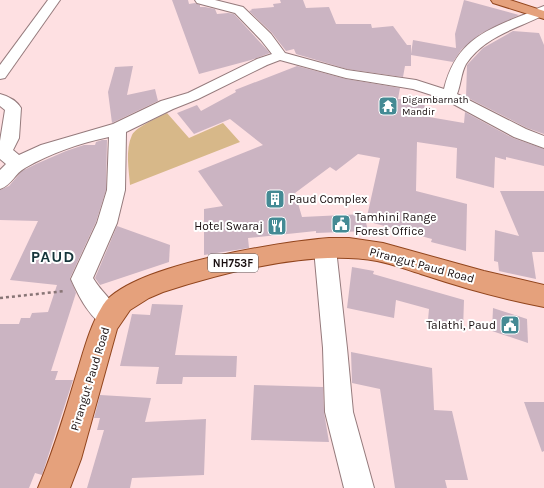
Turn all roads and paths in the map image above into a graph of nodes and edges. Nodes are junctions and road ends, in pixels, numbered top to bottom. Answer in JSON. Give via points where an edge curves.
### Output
{"nodes":[{"id":1,"x":54,"y":0,"type":"edge"},
{"id":2,"x":201,"y":0,"type":"edge"},
{"id":3,"x":497,"y":0,"type":"edge"},
{"id":4,"x":542,"y":13,"type":"edge"},
{"id":5,"x":280,"y":56,"type":"junction"},
{"id":6,"x":0,"y":76,"type":"edge"},
{"id":7,"x":449,"y":96,"type":"junction"},
{"id":8,"x":0,"y":99,"type":"edge"},
{"id":9,"x":118,"y":129,"type":"junction"},
{"id":10,"x":544,"y":142,"type":"edge"},
{"id":11,"x":17,"y":164,"type":"junction"},
{"id":12,"x":0,"y":182,"type":"edge"},
{"id":13,"x":325,"y":249,"type":"junction"},
{"id":14,"x":88,"y":291,"type":"junction"},
{"id":15,"x":544,"y":296,"type":"edge"},
{"id":16,"x":0,"y":298,"type":"edge"},
{"id":17,"x":110,"y":317,"type":"junction"},
{"id":18,"x":54,"y":488,"type":"edge"},
{"id":19,"x":359,"y":488,"type":"edge"}],
"edges":[{"from":1,"to":6,"type":"street"},
{"from":2,"to":5,"type":"street","via":[[239,10]]},
{"from":3,"to":4,"type":"main road"},
{"from":4,"to":7,"type":"street","via":[[511,23],[474,45],[457,67]]},
{"from":5,"to":7,"type":"street","via":[[346,74],[416,85]]},
{"from":5,"to":9,"type":"street"},
{"from":7,"to":10,"type":"street","via":[[520,133]]},
{"from":8,"to":11,"type":"street","via":[[13,108],[10,138],[2,152]]},
{"from":9,"to":11,"type":"street","via":[[47,149]]},
{"from":9,"to":14,"type":"street","via":[[116,190],[107,223],[82,279]]},
{"from":11,"to":12,"type":"street"},
{"from":13,"to":15,"type":"main road","name":"Pirangut Paud Road","number":"NH753F","via":[[370,250],[500,287]]},
{"from":13,"to":17,"type":"main road","name":"Pirangut Paud Road","number":"NH753F","via":[[250,259],[180,276],[133,294],[120,303]]},
{"from":13,"to":19,"type":"street","via":[[339,412]]},
{"from":14,"to":16,"type":"path","via":[[58,291]]},
{"from":14,"to":17,"type":"street"},
{"from":17,"to":18,"type":"main road","name":"Pirangut Paud Road","number":"NH753F","via":[[102,333],[66,459]]}]}
